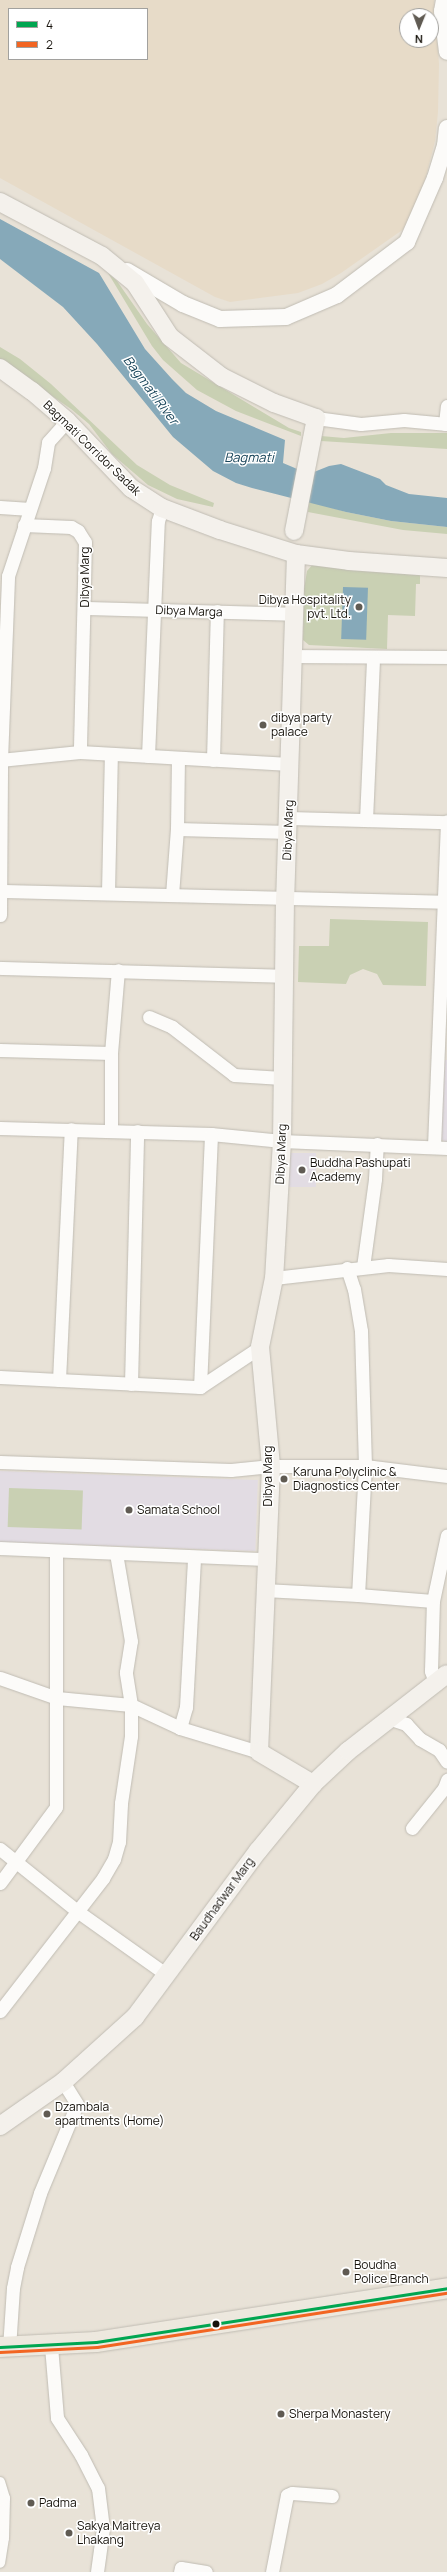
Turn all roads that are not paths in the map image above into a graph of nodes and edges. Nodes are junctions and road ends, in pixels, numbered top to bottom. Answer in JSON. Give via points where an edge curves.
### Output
{"nodes":[{"id":1,"x":444,"y":0,"type":"edge"},
{"id":2,"x":447,"y":52,"type":"edge"},
{"id":3,"x":447,"y":128,"type":"edge"},
{"id":4,"x":0,"y":202,"type":"edge"},
{"id":5,"x":102,"y":256,"type":"junction"},
{"id":6,"x":0,"y":368,"type":"edge"},
{"id":7,"x":447,"y":406,"type":"edge"},
{"id":8,"x":316,"y":418,"type":"junction"},
{"id":9,"x":67,"y":421,"type":"junction"},
{"id":10,"x":446,"y":424,"type":"edge"},
{"id":11,"x":0,"y":507,"type":"edge"},
{"id":12,"x":162,"y":508,"type":"junction"},
{"id":13,"x":30,"y":510,"type":"junction"},
{"id":14,"x":24,"y":525,"type":"junction"},
{"id":15,"x":294,"y":531,"type":"dead end"},
{"id":16,"x":296,"y":554,"type":"junction"},
{"id":17,"x":447,"y":568,"type":"edge"},
{"id":18,"x":3,"y":588,"type":"edge"},
{"id":19,"x":85,"y":608,"type":"junction"},
{"id":20,"x":156,"y":610,"type":"junction"},
{"id":21,"x":217,"y":612,"type":"junction"},
{"id":22,"x":294,"y":614,"type":"junction"},
{"id":23,"x":294,"y":656,"type":"junction"},
{"id":24,"x":373,"y":656,"type":"junction"},
{"id":25,"x":447,"y":657,"type":"edge"},
{"id":26,"x":2,"y":674,"type":"edge"},
{"id":27,"x":80,"y":752,"type":"junction"},
{"id":28,"x":111,"y":754,"type":"junction"},
{"id":29,"x":148,"y":756,"type":"junction"},
{"id":30,"x":178,"y":758,"type":"junction"},
{"id":31,"x":0,"y":760,"type":"edge"},
{"id":32,"x":213,"y":760,"type":"junction"},
{"id":33,"x":290,"y":764,"type":"junction"},
{"id":34,"x":366,"y":820,"type":"junction"},
{"id":35,"x":447,"y":821,"type":"edge"},
{"id":36,"x":289,"y":825,"type":"junction"},
{"id":37,"x":177,"y":829,"type":"junction"},
{"id":38,"x":0,"y":843,"type":"edge"},
{"id":39,"x":446,"y":856,"type":"edge"},
{"id":40,"x":0,"y":891,"type":"edge"},
{"id":41,"x":108,"y":893,"type":"junction"},
{"id":42,"x":172,"y":895,"type":"junction"},
{"id":43,"x":285,"y":898,"type":"junction"},
{"id":44,"x":445,"y":902,"type":"edge"},
{"id":45,"x":0,"y":915,"type":"edge"},
{"id":46,"x":0,"y":968,"type":"edge"},
{"id":47,"x":118,"y":970,"type":"junction"},
{"id":48,"x":284,"y":976,"type":"junction"},
{"id":49,"x":444,"y":984,"type":"edge"},
{"id":50,"x":149,"y":1017,"type":"dead end"},
{"id":51,"x":0,"y":1050,"type":"edge"},
{"id":52,"x":111,"y":1053,"type":"junction"},
{"id":53,"x":282,"y":1078,"type":"junction"},
{"id":54,"x":0,"y":1128,"type":"edge"},
{"id":55,"x":71,"y":1130,"type":"junction"},
{"id":56,"x":111,"y":1130,"type":"junction"},
{"id":57,"x":137,"y":1131,"type":"junction"},
{"id":58,"x":211,"y":1134,"type":"junction"},
{"id":59,"x":282,"y":1141,"type":"junction"},
{"id":60,"x":377,"y":1144,"type":"junction"},
{"id":61,"x":441,"y":1147,"type":"edge"},
{"id":62,"x":447,"y":1259,"type":"edge"},
{"id":63,"x":363,"y":1267,"type":"junction"},
{"id":64,"x":347,"y":1268,"type":"junction"},
{"id":65,"x":447,"y":1269,"type":"edge"},
{"id":66,"x":447,"y":1276,"type":"edge"},
{"id":67,"x":274,"y":1278,"type":"junction"},
{"id":68,"x":260,"y":1347,"type":"junction"},
{"id":69,"x":0,"y":1377,"type":"edge"},
{"id":70,"x":59,"y":1380,"type":"junction"},
{"id":71,"x":132,"y":1384,"type":"junction"},
{"id":72,"x":200,"y":1387,"type":"junction"},
{"id":73,"x":0,"y":1462,"type":"edge"},
{"id":74,"x":271,"y":1466,"type":"junction"},
{"id":75,"x":365,"y":1466,"type":"junction"},
{"id":76,"x":447,"y":1476,"type":"edge"},
{"id":77,"x":447,"y":1535,"type":"edge"},
{"id":78,"x":0,"y":1548,"type":"edge"},
{"id":79,"x":56,"y":1551,"type":"junction"},
{"id":80,"x":116,"y":1553,"type":"junction"},
{"id":81,"x":194,"y":1557,"type":"junction"},
{"id":82,"x":265,"y":1558,"type":"junction"},
{"id":83,"x":264,"y":1590,"type":"junction"},
{"id":84,"x":358,"y":1596,"type":"junction"},
{"id":85,"x":433,"y":1601,"type":"junction"},
{"id":86,"x":0,"y":1678,"type":"edge"},
{"id":87,"x":441,"y":1678,"type":"edge"},
{"id":88,"x":57,"y":1698,"type":"junction"},
{"id":89,"x":132,"y":1705,"type":"junction"},
{"id":90,"x":391,"y":1719,"type":"junction"},
{"id":91,"x":180,"y":1728,"type":"junction"},
{"id":92,"x":259,"y":1752,"type":"junction"},
{"id":93,"x":447,"y":1762,"type":"edge"},
{"id":94,"x":447,"y":1780,"type":"edge"},
{"id":95,"x":314,"y":1784,"type":"junction"},
{"id":96,"x":443,"y":1793,"type":"edge"},
{"id":97,"x":412,"y":1828,"type":"dead end"},
{"id":98,"x":0,"y":1849,"type":"edge"},
{"id":99,"x":16,"y":1863,"type":"junction"},
{"id":100,"x":0,"y":1883,"type":"edge"},
{"id":101,"x":77,"y":1910,"type":"junction"},
{"id":102,"x":167,"y":1976,"type":"junction"},
{"id":103,"x":0,"y":2011,"type":"edge"},
{"id":104,"x":63,"y":2082,"type":"junction"},
{"id":105,"x":0,"y":2126,"type":"edge"},
{"id":106,"x":447,"y":2288,"type":"edge"},
{"id":107,"x":51,"y":2346,"type":"junction"},
{"id":108,"x":4,"y":2348,"type":"edge"},
{"id":109,"x":0,"y":2482,"type":"edge"},
{"id":110,"x":332,"y":2496,"type":"dead end"},
{"id":111,"x":0,"y":2563,"type":"edge"},
{"id":112,"x":97,"y":2572,"type":"edge"},
{"id":113,"x":180,"y":2572,"type":"edge"},
{"id":114,"x":206,"y":2572,"type":"edge"},
{"id":115,"x":272,"y":2572,"type":"edge"}],
"edges":[{"from":1,"to":2,"type":"street","via":[[442,11]]},
{"from":3,"to":5,"type":"street","via":[[445,146],[435,178],[407,242],[337,295],[286,317],[220,319],[183,304]]},
{"from":4,"to":5,"type":"main road"},
{"from":5,"to":8,"type":"main road","via":[[134,283],[170,337],[194,356],[238,386],[274,403]]},
{"from":6,"to":9,"type":"main road","name":"Bagmati Corridor Sadak"},
{"from":7,"to":10,"type":"street"},
{"from":8,"to":10,"type":"street","via":[[361,424],[404,420]]},
{"from":8,"to":15,"type":"main road"},
{"from":9,"to":12,"type":"main road","name":"Bagmati Corridor Sadak","via":[[131,488]]},
{"from":9,"to":13,"type":"street","via":[[48,442],[44,468]]},
{"from":11,"to":13,"type":"street"},
{"from":12,"to":16,"type":"main road","name":"Bagmati Corridor Sadak"},
{"from":12,"to":20,"type":"street","via":[[158,521]]},
{"from":13,"to":14,"type":"street"},
{"from":14,"to":18,"type":"street"},
{"from":14,"to":19,"type":"street","name":"Dibya Marg","via":[[71,527],[82,536],[86,555]]},
{"from":16,"to":17,"type":"main road","name":"Bagmati Corridor Sadak","via":[[349,561]]},
{"from":16,"to":22,"type":"main road","name":"Dibya Marg"},
{"from":18,"to":26,"type":"street"},
{"from":19,"to":20,"type":"street","name":"Dibya Marga"},
{"from":19,"to":27,"type":"street","name":"Dibya Marg"},
{"from":20,"to":21,"type":"street","name":"Dibya Marga"},
{"from":20,"to":29,"type":"street"},
{"from":21,"to":22,"type":"street","name":"Dibya Marga"},
{"from":21,"to":32,"type":"street"},
{"from":22,"to":23,"type":"main road","name":"Dibya Marg"},
{"from":23,"to":24,"type":"street"},
{"from":23,"to":33,"type":"main road","name":"Dibya Marg"},
{"from":24,"to":25,"type":"street"},
{"from":24,"to":34,"type":"street"},
{"from":26,"to":31,"type":"street"},
{"from":27,"to":28,"type":"street"},
{"from":27,"to":31,"type":"street"},
{"from":28,"to":29,"type":"street"},
{"from":28,"to":41,"type":"street"},
{"from":29,"to":30,"type":"street"},
{"from":30,"to":32,"type":"street"},
{"from":30,"to":37,"type":"street"},
{"from":31,"to":38,"type":"street"},
{"from":32,"to":33,"type":"street"},
{"from":33,"to":36,"type":"main road","name":"Dibya Marg"},
{"from":34,"to":35,"type":"street"},
{"from":34,"to":36,"type":"street"},
{"from":35,"to":39,"type":"street"},
{"from":36,"to":37,"type":"street"},
{"from":36,"to":43,"type":"main road","name":"Dibya Marg"},
{"from":37,"to":42,"type":"street"},
{"from":38,"to":40,"type":"street"},
{"from":39,"to":44,"type":"street"},
{"from":40,"to":41,"type":"street"},
{"from":40,"to":45,"type":"street"},
{"from":41,"to":42,"type":"street"},
{"from":42,"to":43,"type":"street"},
{"from":43,"to":44,"type":"street"},
{"from":43,"to":48,"type":"main road","name":"Dibya Marg"},
{"from":44,"to":49,"type":"street"},
{"from":46,"to":47,"type":"street"},
{"from":47,"to":48,"type":"street"},
{"from":47,"to":52,"type":"street"},
{"from":48,"to":53,"type":"main road","name":"Dibya Marg"},
{"from":49,"to":61,"type":"street","via":[[435,1073]]},
{"from":50,"to":53,"type":"street","via":[[172,1027],[234,1075]]},
{"from":51,"to":52,"type":"street"},
{"from":52,"to":56,"type":"street"},
{"from":53,"to":59,"type":"main road","name":"Dibya Marg"},
{"from":54,"to":55,"type":"street"},
{"from":55,"to":56,"type":"street"},
{"from":55,"to":70,"type":"street"},
{"from":56,"to":57,"type":"street"},
{"from":57,"to":58,"type":"street"},
{"from":57,"to":71,"type":"street"},
{"from":58,"to":59,"type":"street"},
{"from":58,"to":72,"type":"street"},
{"from":59,"to":60,"type":"street"},
{"from":59,"to":67,"type":"main road","name":"Dibya Marg"},
{"from":60,"to":61,"type":"street"},
{"from":60,"to":63,"type":"street"},
{"from":62,"to":65,"type":"street"},
{"from":63,"to":64,"type":"street"},
{"from":63,"to":65,"type":"street","via":[[388,1265]]},
{"from":64,"to":67,"type":"street"},
{"from":64,"to":75,"type":"street","via":[[354,1289],[361,1331]]},
{"from":65,"to":66,"type":"street"},
{"from":67,"to":68,"type":"main road","name":"Dibya Marg"},
{"from":68,"to":72,"type":"street"},
{"from":68,"to":74,"type":"main road","name":"Dibya Marg"},
{"from":69,"to":70,"type":"street"},
{"from":70,"to":71,"type":"street"},
{"from":71,"to":72,"type":"street"},
{"from":73,"to":74,"type":"street","via":[[231,1470]]},
{"from":74,"to":75,"type":"street"},
{"from":74,"to":82,"type":"main road","name":"Dibya Marg"},
{"from":75,"to":76,"type":"street"},
{"from":75,"to":84,"type":"street"},
{"from":77,"to":85,"type":"street"},
{"from":78,"to":79,"type":"street"},
{"from":79,"to":80,"type":"street"},
{"from":79,"to":88,"type":"street"},
{"from":80,"to":81,"type":"street"},
{"from":80,"to":89,"type":"street","via":[[131,1641],[126,1672]]},
{"from":81,"to":82,"type":"street"},
{"from":81,"to":91,"type":"street","via":[[186,1707]]},
{"from":82,"to":83,"type":"main road","name":"Dibya Marg"},
{"from":83,"to":84,"type":"street"},
{"from":83,"to":92,"type":"main road","name":"Dibya Marg"},
{"from":84,"to":85,"type":"street"},
{"from":85,"to":87,"type":"street","via":[[431,1672]]},
{"from":86,"to":88,"type":"street"},
{"from":87,"to":90,"type":"main road","name":"Baudhadwar Marg"},
{"from":88,"to":89,"type":"street"},
{"from":88,"to":99,"type":"street","via":[[56,1807]]},
{"from":89,"to":91,"type":"street"},
{"from":89,"to":101,"type":"street","via":[[131,1736],[120,1803],[119,1842],[114,1859],[103,1878]]},
{"from":90,"to":93,"type":"street","via":[[406,1724],[420,1739],[439,1750]]},
{"from":90,"to":95,"type":"main road","name":"Baudhadwar Marg","via":[[348,1751]]},
{"from":91,"to":92,"type":"street"},
{"from":92,"to":95,"type":"main road"},
{"from":94,"to":96,"type":"street"},
{"from":95,"to":102,"type":"main road","name":"Baudhadwar Marg","via":[[258,1851]]},
{"from":96,"to":97,"type":"street"},
{"from":98,"to":99,"type":"street"},
{"from":99,"to":100,"type":"street"},
{"from":99,"to":101,"type":"street"},
{"from":101,"to":102,"type":"street"},
{"from":101,"to":103,"type":"street"},
{"from":102,"to":104,"type":"main road","name":"Baudhadwar Marg","via":[[135,2017]]},
{"from":104,"to":105,"type":"main road","name":"Baudhadwar Marg"},
{"from":104,"to":108,"type":"street","via":[[77,2104],[40,2193],[17,2267]]},
{"from":106,"to":107,"type":"main road","via":[[147,2335]]},
{"from":107,"to":108,"type":"main road"},
{"from":107,"to":112,"type":"street","via":[[57,2418],[81,2455],[98,2488],[103,2528]]},
{"from":109,"to":111,"type":"street","via":[[5,2498],[4,2538]]},
{"from":110,"to":115,"type":"street","via":[[292,2492],[287,2495]]},
{"from":113,"to":114,"type":"street","via":[[181,2568]]}]}
